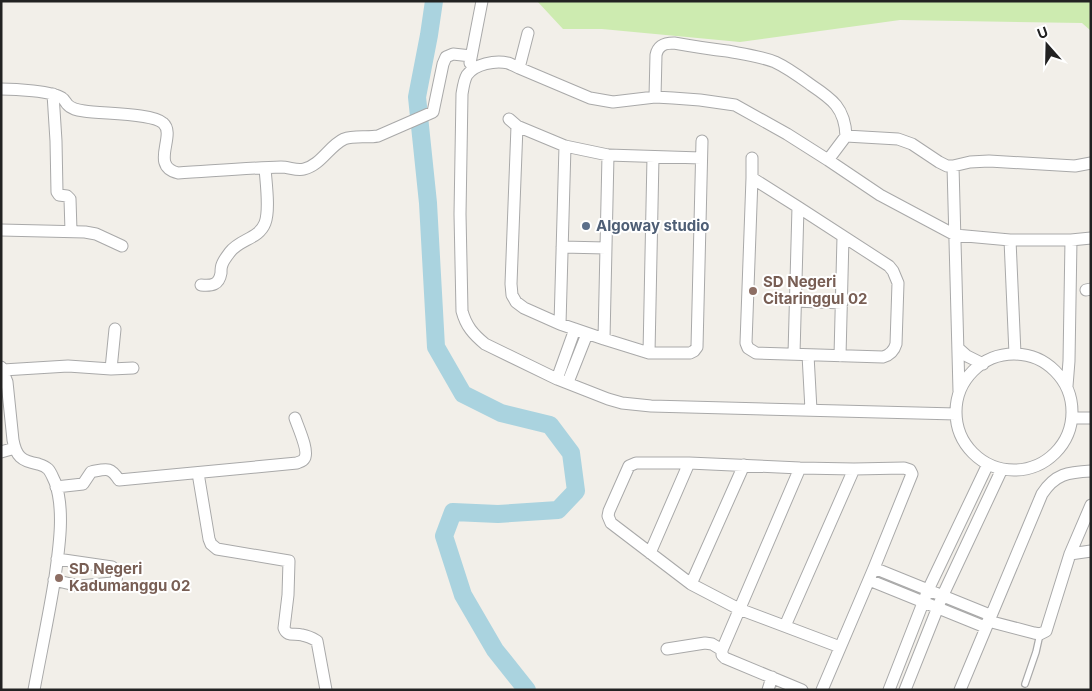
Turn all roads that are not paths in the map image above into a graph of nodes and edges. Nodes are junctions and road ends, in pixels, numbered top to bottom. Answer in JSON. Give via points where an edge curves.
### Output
{"nodes":[{"id":1,"x":482,"y":1,"type":"edge"},
{"id":2,"x":528,"y":33,"type":"dead end"},
{"id":3,"x":471,"y":56,"type":"junction"},
{"id":4,"x":519,"y":68,"type":"junction"},
{"id":5,"x":468,"y":74,"type":"junction"},
{"id":6,"x":1,"y":89,"type":"edge"},
{"id":7,"x":53,"y":94,"type":"junction"},
{"id":8,"x":655,"y":98,"type":"junction"},
{"id":9,"x":846,"y":136,"type":"junction"},
{"id":10,"x":702,"y":141,"type":"dead end"},
{"id":11,"x":565,"y":146,"type":"junction"},
{"id":12,"x":608,"y":155,"type":"junction"},
{"id":13,"x":653,"y":157,"type":"junction"},
{"id":14,"x":701,"y":158,"type":"junction"},
{"id":15,"x":752,"y":158,"type":"dead end"},
{"id":16,"x":828,"y":160,"type":"junction"},
{"id":17,"x":1091,"y":163,"type":"edge"},
{"id":18,"x":953,"y":166,"type":"junction"},
{"id":19,"x":265,"y":168,"type":"junction"},
{"id":20,"x":752,"y":178,"type":"junction"},
{"id":21,"x":798,"y":206,"type":"junction"},
{"id":22,"x":1,"y":230,"type":"edge"},
{"id":23,"x":71,"y":232,"type":"junction"},
{"id":24,"x":955,"y":235,"type":"junction"},
{"id":25,"x":843,"y":237,"type":"junction"},
{"id":26,"x":1091,"y":238,"type":"edge"},
{"id":27,"x":1010,"y":240,"type":"junction"},
{"id":28,"x":1071,"y":240,"type":"junction"},
{"id":29,"x":122,"y":246,"type":"dead end"},
{"id":30,"x":562,"y":247,"type":"junction"},
{"id":31,"x":606,"y":248,"type":"junction"},
{"id":32,"x":201,"y":284,"type":"dead end"},
{"id":33,"x":796,"y":301,"type":"junction"},
{"id":34,"x":842,"y":303,"type":"junction"},
{"id":35,"x":560,"y":324,"type":"junction"},
{"id":36,"x":115,"y":329,"type":"dead end"},
{"id":37,"x":575,"y":329,"type":"junction"},
{"id":38,"x":586,"y":334,"type":"junction"},
{"id":39,"x":604,"y":339,"type":"junction"},
{"id":40,"x":958,"y":348,"type":"junction"},
{"id":41,"x":649,"y":353,"type":"junction"},
{"id":42,"x":794,"y":354,"type":"junction"},
{"id":43,"x":1015,"y":354,"type":"junction"},
{"id":44,"x":808,"y":355,"type":"junction"},
{"id":45,"x":840,"y":356,"type":"junction"},
{"id":46,"x":983,"y":364,"type":"junction"},
{"id":47,"x":133,"y":368,"type":"dead end"},
{"id":48,"x":2,"y":369,"type":"edge"},
{"id":49,"x":111,"y":369,"type":"junction"},
{"id":50,"x":562,"y":380,"type":"junction"},
{"id":51,"x":1067,"y":386,"type":"junction"},
{"id":52,"x":959,"y":393,"type":"junction"},
{"id":53,"x":810,"y":410,"type":"junction"},
{"id":54,"x":956,"y":414,"type":"junction"},
{"id":55,"x":295,"y":418,"type":"dead end"},
{"id":56,"x":1072,"y":418,"type":"junction"},
{"id":57,"x":1091,"y":418,"type":"edge"},
{"id":58,"x":14,"y":448,"type":"junction"},
{"id":59,"x":1,"y":452,"type":"edge"},
{"id":60,"x":689,"y":463,"type":"junction"},
{"id":61,"x":988,"y":464,"type":"junction"},
{"id":62,"x":744,"y":465,"type":"junction"},
{"id":63,"x":800,"y":468,"type":"junction"},
{"id":64,"x":854,"y":469,"type":"junction"},
{"id":65,"x":1002,"y":469,"type":"junction"},
{"id":66,"x":1091,"y":471,"type":"edge"},
{"id":67,"x":198,"y":473,"type":"junction"},
{"id":68,"x":56,"y":487,"type":"junction"},
{"id":69,"x":1091,"y":505,"type":"edge"},
{"id":70,"x":1091,"y":551,"type":"edge"},
{"id":71,"x":650,"y":552,"type":"junction"},
{"id":72,"x":1070,"y":554,"type":"junction"},
{"id":73,"x":57,"y":559,"type":"junction"},
{"id":74,"x":874,"y":568,"type":"junction"},
{"id":75,"x":54,"y":580,"type":"junction"},
{"id":76,"x":869,"y":580,"type":"junction"},
{"id":77,"x":691,"y":584,"type":"junction"},
{"id":78,"x":928,"y":590,"type":"junction"},
{"id":79,"x":942,"y":597,"type":"junction"},
{"id":80,"x":923,"y":602,"type":"junction"},
{"id":81,"x":938,"y":608,"type":"junction"},
{"id":82,"x":739,"y":609,"type":"junction"},
{"id":83,"x":988,"y":621,"type":"junction"},
{"id":84,"x":785,"y":626,"type":"junction"},
{"id":85,"x":1040,"y":634,"type":"junction"},
{"id":86,"x":840,"y":647,"type":"junction"},
{"id":87,"x":667,"y":649,"type":"dead end"},
{"id":88,"x":722,"y":650,"type":"junction"},
{"id":89,"x":772,"y":677,"type":"junction"},
{"id":90,"x":1025,"y":684,"type":"dead end"},
{"id":91,"x":34,"y":690,"type":"edge"},
{"id":92,"x":326,"y":690,"type":"edge"},
{"id":93,"x":768,"y":690,"type":"edge"},
{"id":94,"x":802,"y":690,"type":"edge"},
{"id":95,"x":822,"y":690,"type":"edge"},
{"id":96,"x":889,"y":690,"type":"edge"},
{"id":97,"x":904,"y":690,"type":"edge"},
{"id":98,"x":960,"y":690,"type":"edge"}],
"edges":[{"from":1,"to":3,"type":"street"},
{"from":2,"to":4,"type":"street"},
{"from":3,"to":5,"type":"street"},
{"from":3,"to":19,"type":"street","via":[[453,54],[446,57],[433,112],[378,136],[342,140],[305,169]]},
{"from":4,"to":5,"type":"street","via":[[500,62],[491,63]]},
{"from":4,"to":8,"type":"street","via":[[601,101]]},
{"from":5,"to":50,"type":"street","via":[[462,94],[460,214],[464,320],[485,344]]},
{"from":6,"to":7,"type":"street"},
{"from":7,"to":19,"type":"street","via":[[61,97],[72,109],[155,119],[164,124],[167,135],[165,165],[171,171]]},
{"from":7,"to":23,"type":"street","via":[[57,192],[70,199]]},
{"from":8,"to":9,"type":"street","via":[[656,55],[664,44],[753,56],[788,69],[829,97],[841,114]]},
{"from":8,"to":16,"type":"street","via":[[736,105]]},
{"from":9,"to":16,"type":"street"},
{"from":9,"to":18,"type":"street","via":[[898,139],[947,166]]},
{"from":10,"to":14,"type":"street"},
{"from":11,"to":12,"type":"street"},
{"from":11,"to":30,"type":"street"},
{"from":11,"to":35,"type":"street","via":[[513,122],[512,295],[524,308]]},
{"from":12,"to":13,"type":"street"},
{"from":12,"to":31,"type":"street"},
{"from":13,"to":14,"type":"street"},
{"from":13,"to":41,"type":"street"},
{"from":14,"to":41,"type":"street","via":[[697,347],[690,353]]},
{"from":15,"to":20,"type":"street"},
{"from":16,"to":24,"type":"street","via":[[880,195]]},
{"from":17,"to":18,"type":"street","via":[[1075,166],[990,160]]},
{"from":18,"to":24,"type":"street"},
{"from":19,"to":32,"type":"street","via":[[266,221],[254,237],[231,250],[216,283]]},
{"from":20,"to":21,"type":"street"},
{"from":20,"to":42,"type":"street","via":[[746,343],[756,354]]},
{"from":21,"to":25,"type":"street"},
{"from":21,"to":33,"type":"street"},
{"from":22,"to":23,"type":"street"},
{"from":23,"to":29,"type":"street","via":[[96,234]]},
{"from":24,"to":27,"type":"street"},
{"from":24,"to":40,"type":"street"},
{"from":25,"to":34,"type":"street"},
{"from":25,"to":45,"type":"street","via":[[888,266],[898,283],[896,344],[892,352],[883,357]]},
{"from":26,"to":28,"type":"street"},
{"from":27,"to":28,"type":"street"},
{"from":27,"to":43,"type":"street"},
{"from":28,"to":51,"type":"street"},
{"from":30,"to":31,"type":"street"},
{"from":30,"to":35,"type":"street"},
{"from":31,"to":39,"type":"street"},
{"from":33,"to":34,"type":"street"},
{"from":33,"to":42,"type":"street"},
{"from":34,"to":45,"type":"street"},
{"from":35,"to":37,"type":"street"},
{"from":36,"to":49,"type":"street"},
{"from":37,"to":38,"type":"street"},
{"from":37,"to":50,"type":"street"},
{"from":38,"to":39,"type":"street"},
{"from":38,"to":50,"type":"street"},
{"from":39,"to":41,"type":"street"},
{"from":40,"to":46,"type":"street"},
{"from":40,"to":52,"type":"street"},
{"from":42,"to":44,"type":"street"},
{"from":43,"to":46,"type":"street"},
{"from":43,"to":51,"type":"street","via":[[1036,358],[1054,370]]},
{"from":44,"to":45,"type":"street"},
{"from":44,"to":53,"type":"street"},
{"from":46,"to":52,"type":"street","via":[[975,369]]},
{"from":47,"to":49,"type":"street"},
{"from":48,"to":49,"type":"street","via":[[68,366]]},
{"from":48,"to":58,"type":"street","via":[[7,382]]},
{"from":50,"to":53,"type":"street","via":[[622,403]]},
{"from":51,"to":56,"type":"street"},
{"from":52,"to":54,"type":"street"},
{"from":53,"to":54,"type":"street"},
{"from":54,"to":61,"type":"street","via":[[960,434],[971,452]]},
{"from":55,"to":67,"type":"street","via":[[306,452],[301,461]]},
{"from":56,"to":57,"type":"street"},
{"from":56,"to":65,"type":"street","via":[[1069,434],[1049,459],[1034,467]]},
{"from":58,"to":59,"type":"street"},
{"from":58,"to":68,"type":"street","via":[[22,459],[48,468]]},
{"from":60,"to":62,"type":"street"},
{"from":60,"to":71,"type":"street"},
{"from":60,"to":71,"type":"street","via":[[636,463],[627,469],[609,519]]},
{"from":61,"to":65,"type":"street"},
{"from":61,"to":78,"type":"street"},
{"from":62,"to":63,"type":"street"},
{"from":62,"to":77,"type":"street"},
{"from":63,"to":64,"type":"street"},
{"from":63,"to":82,"type":"street"},
{"from":64,"to":74,"type":"street","via":[[904,468],[912,474]]},
{"from":64,"to":84,"type":"street"},
{"from":65,"to":79,"type":"street"},
{"from":66,"to":83,"type":"street","via":[[1069,472],[1047,486]]},
{"from":67,"to":68,"type":"street","via":[[119,480],[114,472],[101,470],[92,472],[84,484]]},
{"from":67,"to":92,"type":"street","via":[[209,539],[217,549],[289,561],[285,632],[317,641]]},
{"from":68,"to":73,"type":"street","via":[[60,521]]},
{"from":69,"to":72,"type":"street"},
{"from":70,"to":72,"type":"street"},
{"from":71,"to":77,"type":"street"},
{"from":72,"to":85,"type":"street","via":[[1048,627]]},
{"from":73,"to":75,"type":"street"},
{"from":73,"to":75,"type":"street","via":[[112,567],[116,581],[79,586]]},
{"from":74,"to":76,"type":"street"},
{"from":74,"to":78,"type":"street"},
{"from":75,"to":91,"type":"street"},
{"from":76,"to":80,"type":"street"},
{"from":76,"to":86,"type":"street"},
{"from":77,"to":82,"type":"street"},
{"from":78,"to":79,"type":"street"},
{"from":78,"to":80,"type":"street"},
{"from":79,"to":81,"type":"street"},
{"from":79,"to":83,"type":"street"},
{"from":80,"to":81,"type":"street"},
{"from":80,"to":96,"type":"street"},
{"from":81,"to":83,"type":"street"},
{"from":81,"to":97,"type":"street"},
{"from":82,"to":84,"type":"street"},
{"from":82,"to":88,"type":"street"},
{"from":83,"to":85,"type":"street"},
{"from":83,"to":98,"type":"street"},
{"from":84,"to":86,"type":"street"},
{"from":85,"to":90,"type":"lane"},
{"from":86,"to":95,"type":"street"},
{"from":87,"to":88,"type":"street","via":[[705,643]]},
{"from":88,"to":89,"type":"street","via":[[725,658]]},
{"from":89,"to":93,"type":"street"},
{"from":89,"to":94,"type":"street"}]}
